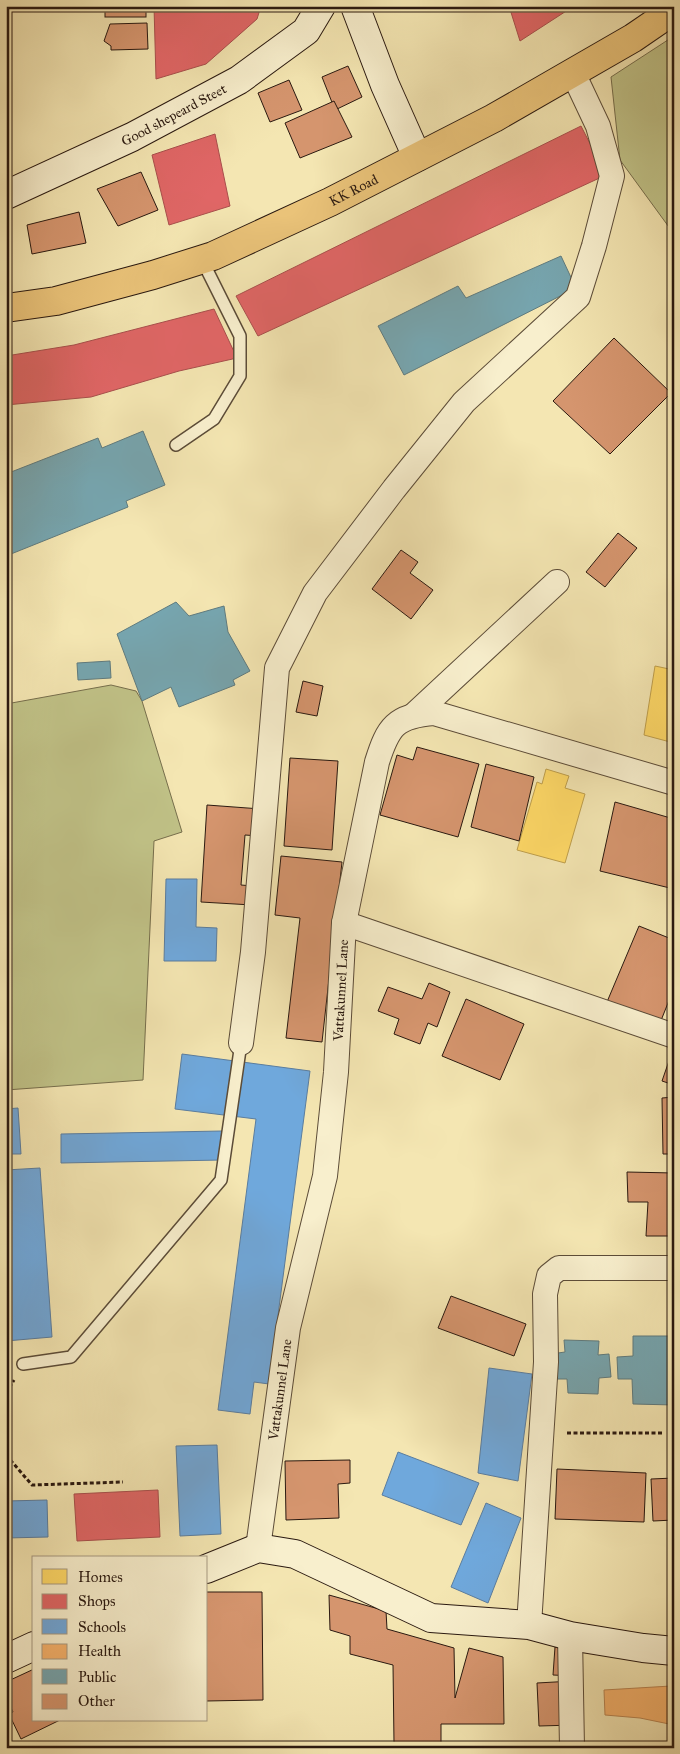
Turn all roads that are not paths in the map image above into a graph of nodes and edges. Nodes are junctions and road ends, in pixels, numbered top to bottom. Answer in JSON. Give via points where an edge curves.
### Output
{"nodes":[{"id":1,"x":321,"y":6,"type":"edge"},
{"id":2,"x":356,"y":6,"type":"edge"},
{"id":3,"x":674,"y":10,"type":"edge"},
{"id":4,"x":573,"y":73,"type":"junction"},
{"id":5,"x":417,"y":157,"type":"junction"},
{"id":6,"x":6,"y":195,"type":"edge"},
{"id":7,"x":202,"y":260,"type":"junction"},
{"id":8,"x":6,"y":308,"type":"edge"},
{"id":9,"x":176,"y":445,"type":"dead end"},
{"id":10,"x":557,"y":582,"type":"dead end"},
{"id":11,"x":415,"y":714,"type":"junction"},
{"id":12,"x":674,"y":783,"type":"edge"},
{"id":13,"x":344,"y":923,"type":"junction"},
{"id":14,"x":674,"y":1036,"type":"edge"},
{"id":15,"x":241,"y":1043,"type":"joint"},
{"id":16,"x":674,"y":1268,"type":"edge"},
{"id":17,"x":23,"y":1364,"type":"dead end"},
{"id":18,"x":258,"y":1548,"type":"junction"},
{"id":19,"x":208,"y":1568,"type":"edge"},
{"id":20,"x":529,"y":1625,"type":"junction"},
{"id":21,"x":570,"y":1636,"type":"junction"},
{"id":22,"x":32,"y":1647,"type":"edge"},
{"id":23,"x":674,"y":1651,"type":"edge"},
{"id":24,"x":6,"y":1659,"type":"edge"},
{"id":25,"x":572,"y":1748,"type":"edge"}],
"edges":[{"from":1,"to":6,"type":"main road","name":"Good shepeard Steet","via":[[306,31],[239,80],[132,137]]},
{"from":2,"to":5,"type":"main road","via":[[385,85]]},
{"from":3,"to":4,"type":"main road","name":"KK Road"},
{"from":4,"to":5,"type":"main road","name":"KK Road"},
{"from":4,"to":15,"type":"street","via":[[598,126],[612,176],[578,297],[464,402],[315,593],[277,668],[253,952]]},
{"from":5,"to":7,"type":"main road","name":"KK Road","via":[[330,202]]},
{"from":7,"to":8,"type":"main road","name":"KK Road","via":[[66,299]]},
{"from":7,"to":9,"type":"lane","via":[[240,336],[240,376],[214,419]]},
{"from":10,"to":11,"type":"street","name":"Vattakunnel Lane"},
{"from":11,"to":12,"type":"street","via":[[449,716]]},
{"from":11,"to":13,"type":"street","name":"Vattakunnel Lane","via":[[396,724],[384,740]]},
{"from":13,"to":14,"type":"street"},
{"from":13,"to":18,"type":"street","name":"Vattakunnel Lane","via":[[336,1072],[325,1176],[288,1328]]},
{"from":15,"to":17,"type":"lane","via":[[221,1180],[70,1357]]},
{"from":16,"to":20,"type":"street","via":[[559,1268],[549,1276],[545,1294],[546,1362]]},
{"from":18,"to":19,"type":"main road"},
{"from":18,"to":20,"type":"main road","via":[[295,1554],[431,1618]]},
{"from":20,"to":21,"type":"main road"},
{"from":21,"to":23,"type":"main road"},
{"from":21,"to":25,"type":"street"},
{"from":22,"to":24,"type":"main road"}]}
